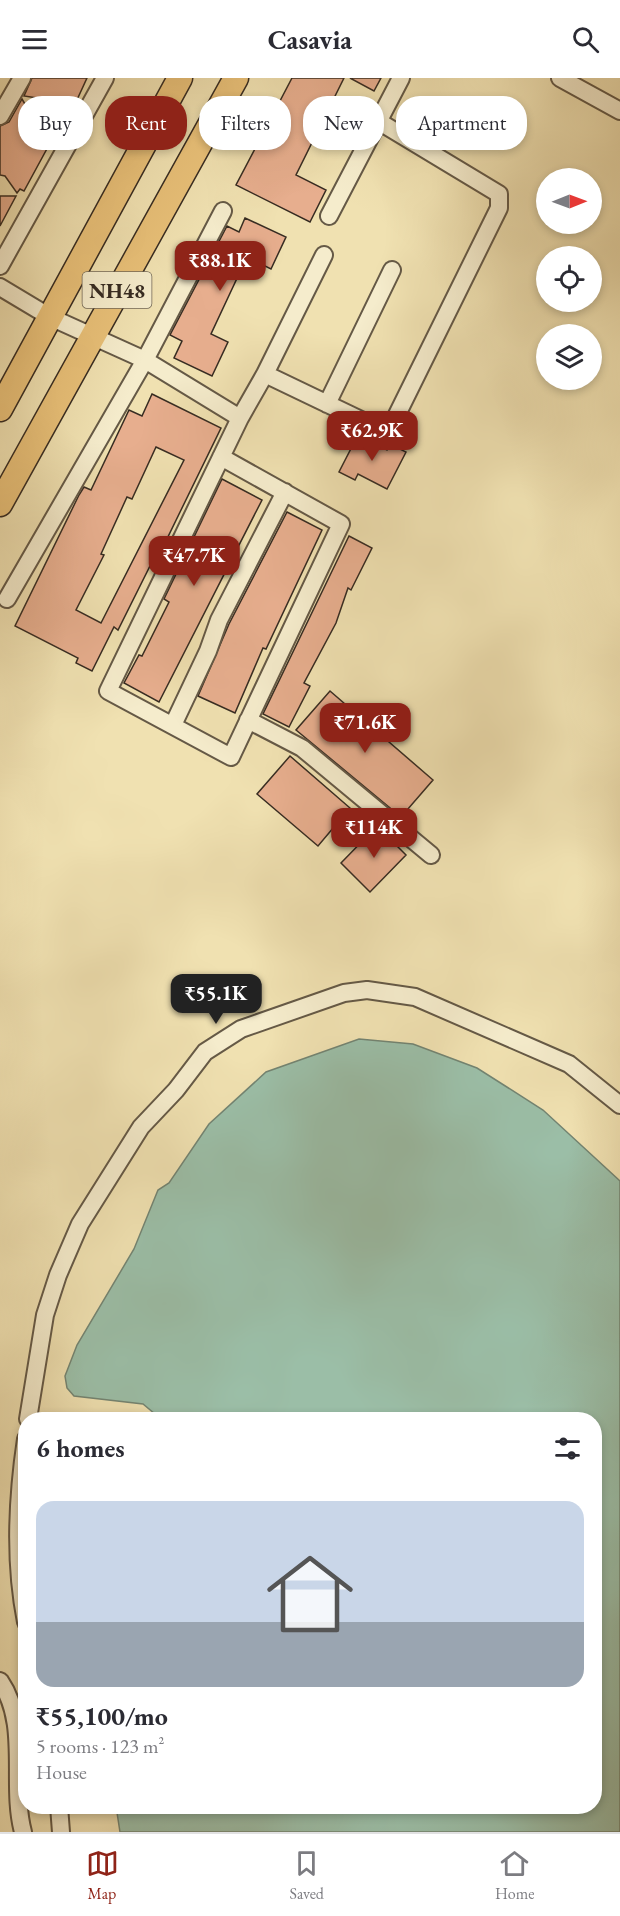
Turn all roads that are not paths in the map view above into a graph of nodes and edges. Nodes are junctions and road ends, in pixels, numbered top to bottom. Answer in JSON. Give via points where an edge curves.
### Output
{"nodes":[{"id":1,"x":22,"y":78,"type":"edge"},
{"id":2,"x":105,"y":78,"type":"edge"},
{"id":3,"x":180,"y":78,"type":"edge"},
{"id":4,"x":236,"y":78,"type":"edge"},
{"id":5,"x":401,"y":78,"type":"edge"},
{"id":6,"x":560,"y":78,"type":"edge"},
{"id":7,"x":6,"y":94,"type":"edge"},
{"id":8,"x":384,"y":110,"type":"edge"},
{"id":9,"x":620,"y":111,"type":"edge"},
{"id":10,"x":0,"y":117,"type":"edge"},
{"id":11,"x":384,"y":125,"type":"edge"},
{"id":12,"x":363,"y":150,"type":"edge"},
{"id":13,"x":223,"y":210,"type":"dead end"},
{"id":14,"x":328,"y":216,"type":"dead end"},
{"id":15,"x":324,"y":255,"type":"dead end"},
{"id":16,"x":0,"y":266,"type":"edge"},
{"id":17,"x":392,"y":270,"type":"dead end"},
{"id":18,"x":0,"y":287,"type":"edge"},
{"id":19,"x":50,"y":317,"type":"junction"},
{"id":20,"x":91,"y":336,"type":"junction"},
{"id":21,"x":145,"y":360,"type":"junction"},
{"id":22,"x":265,"y":374,"type":"junction"},
{"id":23,"x":327,"y":404,"type":"junction"},
{"id":24,"x":0,"y":409,"type":"edge"},
{"id":25,"x":240,"y":418,"type":"junction"},
{"id":26,"x":221,"y":457,"type":"junction"},
{"id":27,"x":285,"y":492,"type":"junction"},
{"id":28,"x":0,"y":504,"type":"edge"},
{"id":29,"x":8,"y":599,"type":"dead end"},
{"id":30,"x":248,"y":720,"type":"junction"},
{"id":31,"x":172,"y":725,"type":"junction"},
{"id":32,"x":431,"y":855,"type":"dead end"},
{"id":33,"x":620,"y":1105,"type":"edge"},
{"id":34,"x":29,"y":1412,"type":"edge"},
{"id":35,"x":0,"y":1681,"type":"edge"},
{"id":36,"x":18,"y":1754,"type":"edge"},
{"id":37,"x":22,"y":1814,"type":"edge"},
{"id":38,"x":60,"y":1814,"type":"edge"},
{"id":39,"x":23,"y":1832,"type":"edge"},
{"id":40,"x":61,"y":1832,"type":"edge"}],
"edges":[{"from":1,"to":7,"type":"street"},
{"from":2,"to":16,"type":"street"},
{"from":3,"to":19,"type":"highway","number":"NH48"},
{"from":4,"to":20,"type":"highway","number":"NH48"},
{"from":5,"to":8,"type":"street"},
{"from":6,"to":9,"type":"street"},
{"from":7,"to":10,"type":"street"},
{"from":11,"to":23,"type":"street","via":[[499,194],[499,208],[388,434]]},
{"from":12,"to":14,"type":"street"},
{"from":13,"to":21,"type":"street"},
{"from":15,"to":22,"type":"street"},
{"from":17,"to":23,"type":"street"},
{"from":18,"to":19,"type":"street"},
{"from":19,"to":20,"type":"street"},
{"from":19,"to":24,"type":"highway","number":"NH48"},
{"from":20,"to":21,"type":"street"},
{"from":20,"to":28,"type":"highway","number":"NH48"},
{"from":21,"to":25,"type":"street"},
{"from":21,"to":29,"type":"street"},
{"from":22,"to":23,"type":"street"},
{"from":22,"to":25,"type":"street"},
{"from":25,"to":26,"type":"street"},
{"from":26,"to":27,"type":"street"},
{"from":26,"to":31,"type":"street","via":[[108,691]]},
{"from":27,"to":30,"type":"street","via":[[341,524]]},
{"from":27,"to":31,"type":"street","via":[[219,620]]},
{"from":30,"to":31,"type":"street","via":[[231,758]]},
{"from":30,"to":32,"type":"street","via":[[302,748]]},
{"from":33,"to":34,"type":"street","via":[[569,1065],[415,997],[368,990],[344,993],[241,1029],[206,1052],[141,1127],[80,1224],[45,1315]]},
{"from":35,"to":36,"type":"street","via":[[9,1694]]},
{"from":37,"to":39,"type":"street"},
{"from":38,"to":40,"type":"street"}]}
